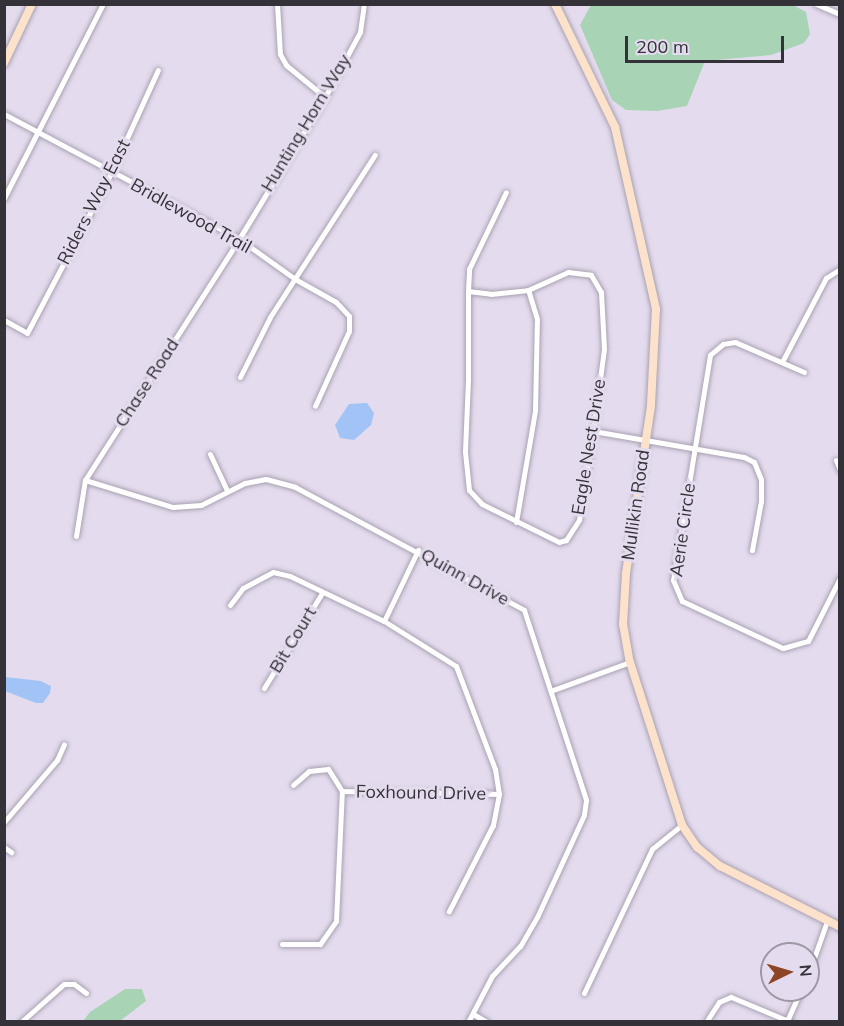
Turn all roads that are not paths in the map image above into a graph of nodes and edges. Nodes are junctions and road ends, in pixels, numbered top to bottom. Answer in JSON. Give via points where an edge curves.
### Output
{"nodes":[{"id":1,"x":32,"y":4,"type":"edge"},
{"id":2,"x":103,"y":4,"type":"edge"},
{"id":3,"x":277,"y":4,"type":"edge"},
{"id":4,"x":364,"y":4,"type":"edge"},
{"id":5,"x":555,"y":4,"type":"edge"},
{"id":6,"x":816,"y":4,"type":"edge"},
{"id":7,"x":840,"y":14,"type":"edge"},
{"id":8,"x":4,"y":63,"type":"edge"},
{"id":9,"x":159,"y":70,"type":"dead end"},
{"id":10,"x":325,"y":97,"type":"junction"},
{"id":11,"x":4,"y":114,"type":"edge"},
{"id":12,"x":38,"y":135,"type":"junction"},
{"id":13,"x":375,"y":155,"type":"dead end"},
{"id":14,"x":111,"y":172,"type":"junction"},
{"id":15,"x":506,"y":192,"type":"dead end"},
{"id":16,"x":4,"y":198,"type":"edge"},
{"id":17,"x":239,"y":239,"type":"junction"},
{"id":18,"x":840,"y":269,"type":"edge"},
{"id":19,"x":295,"y":279,"type":"junction"},
{"id":20,"x":528,"y":290,"type":"junction"},
{"id":21,"x":468,"y":291,"type":"junction"},
{"id":22,"x":4,"y":320,"type":"edge"},
{"id":23,"x":782,"y":362,"type":"junction"},
{"id":24,"x":804,"y":372,"type":"dead end"},
{"id":25,"x":240,"y":377,"type":"dead end"},
{"id":26,"x":315,"y":405,"type":"dead end"},
{"id":27,"x":593,"y":431,"type":"junction"},
{"id":28,"x":645,"y":442,"type":"junction"},
{"id":29,"x":695,"y":452,"type":"junction"},
{"id":30,"x":210,"y":454,"type":"dead end"},
{"id":31,"x":836,"y":460,"type":"dead end"},
{"id":32,"x":840,"y":470,"type":"edge"},
{"id":33,"x":85,"y":480,"type":"junction"},
{"id":34,"x":227,"y":490,"type":"junction"},
{"id":35,"x":516,"y":522,"type":"junction"},
{"id":36,"x":76,"y":536,"type":"dead end"},
{"id":37,"x":418,"y":550,"type":"junction"},
{"id":38,"x":752,"y":550,"type":"dead end"},
{"id":39,"x":840,"y":578,"type":"edge"},
{"id":40,"x":322,"y":593,"type":"junction"},
{"id":41,"x":230,"y":604,"type":"dead end"},
{"id":42,"x":384,"y":621,"type":"junction"},
{"id":43,"x":630,"y":662,"type":"junction"},
{"id":44,"x":264,"y":688,"type":"dead end"},
{"id":45,"x":553,"y":690,"type":"junction"},
{"id":46,"x":64,"y":744,"type":"dead end"},
{"id":47,"x":293,"y":785,"type":"dead end"},
{"id":48,"x":342,"y":791,"type":"junction"},
{"id":49,"x":499,"y":794,"type":"junction"},
{"id":50,"x":4,"y":822,"type":"edge"},
{"id":51,"x":682,"y":825,"type":"junction"},
{"id":52,"x":4,"y":847,"type":"edge"},
{"id":53,"x":11,"y":852,"type":"dead end"},
{"id":54,"x":449,"y":911,"type":"dead end"},
{"id":55,"x":827,"y":921,"type":"junction"},
{"id":56,"x":840,"y":927,"type":"edge"},
{"id":57,"x":820,"y":942,"type":"edge"},
{"id":58,"x":282,"y":944,"type":"dead end"},
{"id":59,"x":86,"y":993,"type":"dead end"},
{"id":60,"x":584,"y":993,"type":"dead end"},
{"id":61,"x":796,"y":1002,"type":"edge"},
{"id":62,"x":473,"y":1014,"type":"junction"},
{"id":63,"x":788,"y":1021,"type":"edge"},
{"id":64,"x":21,"y":1022,"type":"edge"},
{"id":65,"x":468,"y":1022,"type":"edge"},
{"id":66,"x":487,"y":1022,"type":"edge"},
{"id":67,"x":706,"y":1022,"type":"edge"}],
"edges":[{"from":1,"to":8,"type":"street"},
{"from":2,"to":12,"type":"street"},
{"from":3,"to":10,"type":"street","via":[[280,54],[286,65]]},
{"from":4,"to":10,"type":"street","name":"Hunting Horn Way","via":[[360,32]]},
{"from":5,"to":28,"type":"street","name":"Mullikin Road","via":[[615,127],[650,273],[657,355]]},
{"from":6,"to":7,"type":"street"},
{"from":9,"to":14,"type":"street","name":"Riders Way East"},
{"from":10,"to":17,"type":"street","name":"Hunting Horn Way"},
{"from":11,"to":12,"type":"street","name":"Bridlewood Trail"},
{"from":12,"to":14,"type":"street","name":"Bridlewood Trail"},
{"from":12,"to":16,"type":"street"},
{"from":13,"to":19,"type":"street"},
{"from":14,"to":17,"type":"street","name":"Bridlewood Trail"},
{"from":14,"to":22,"type":"street","name":"Riders Way East","via":[[27,333]]},
{"from":15,"to":21,"type":"street","name":"Eagle Nest Drive","via":[[472,259]]},
{"from":17,"to":19,"type":"street","name":"Bridlewood Trail"},
{"from":17,"to":33,"type":"street","name":"Chase Road"},
{"from":18,"to":23,"type":"street","via":[[826,278]]},
{"from":19,"to":25,"type":"street"},
{"from":19,"to":26,"type":"street","name":"Bridlewood Trail","via":[[336,302],[349,316],[346,339]]},
{"from":20,"to":21,"type":"street","name":"Eagle Nest Drive","via":[[491,294]]},
{"from":20,"to":27,"type":"street","name":"Eagle Nest Drive","via":[[568,272],[591,275],[601,292],[604,349]]},
{"from":20,"to":35,"type":"street","via":[[537,319],[535,411]]},
{"from":21,"to":35,"type":"street","name":"Eagle Nest Drive","via":[[465,451],[469,490],[473,499]]},
{"from":23,"to":24,"type":"street","name":"Aerie Circle"},
{"from":23,"to":29,"type":"street","name":"Aerie Circle","via":[[735,342],[723,344],[710,355]]},
{"from":27,"to":28,"type":"street"},
{"from":27,"to":35,"type":"street","name":"Eagle Nest Drive","via":[[579,520],[571,537],[559,542]]},
{"from":28,"to":29,"type":"street"},
{"from":28,"to":43,"type":"street","name":"Mullikin Road","via":[[626,574],[623,624]]},
{"from":29,"to":38,"type":"street","via":[[744,457],[758,469],[761,501]]},
{"from":29,"to":39,"type":"street","name":"Aerie Circle","via":[[673,580],[682,601],[769,644],[796,647],[808,641],[817,629]]},
{"from":30,"to":34,"type":"street"},
{"from":31,"to":32,"type":"street"},
{"from":33,"to":34,"type":"street","name":"Quinn Drive","via":[[173,507],[201,505]]},
{"from":33,"to":36,"type":"street","name":"Chase Road"},
{"from":34,"to":37,"type":"street","name":"Quinn Drive","via":[[266,479],[295,487]]},
{"from":37,"to":42,"type":"street"},
{"from":37,"to":45,"type":"street","name":"Quinn Drive","via":[[524,610]]},
{"from":40,"to":41,"type":"street","via":[[290,576],[273,572],[243,588]]},
{"from":40,"to":42,"type":"street"},
{"from":40,"to":44,"type":"street","name":"Bit Court"},
{"from":42,"to":49,"type":"street","via":[[456,666],[462,674],[495,769]]},
{"from":43,"to":45,"type":"street"},
{"from":43,"to":51,"type":"street","name":"Mullikin Road"},
{"from":45,"to":62,"type":"street","name":"Quinn Drive","via":[[583,780],[584,815],[537,918],[520,946],[492,976]]},
{"from":46,"to":50,"type":"street","via":[[57,760]]},
{"from":47,"to":48,"type":"street","via":[[309,771],[328,769]]},
{"from":48,"to":49,"type":"street","name":"Foxhound Drive"},
{"from":48,"to":58,"type":"street","via":[[336,921],[320,944]]},
{"from":49,"to":54,"type":"street","via":[[493,825]]},
{"from":51,"to":55,"type":"street","name":"Mullikin Road","via":[[697,847],[720,866]]},
{"from":51,"to":60,"type":"street","via":[[652,849]]},
{"from":52,"to":53,"type":"street"},
{"from":55,"to":56,"type":"street","name":"Mullikin Road"},
{"from":55,"to":57,"type":"street"},
{"from":59,"to":64,"type":"street","via":[[75,984],[63,984]]},
{"from":61,"to":63,"type":"street"},
{"from":62,"to":65,"type":"street","name":"Quinn Drive"},
{"from":62,"to":66,"type":"street"},
{"from":63,"to":67,"type":"street","via":[[744,999],[731,997],[719,1002]]}]}
